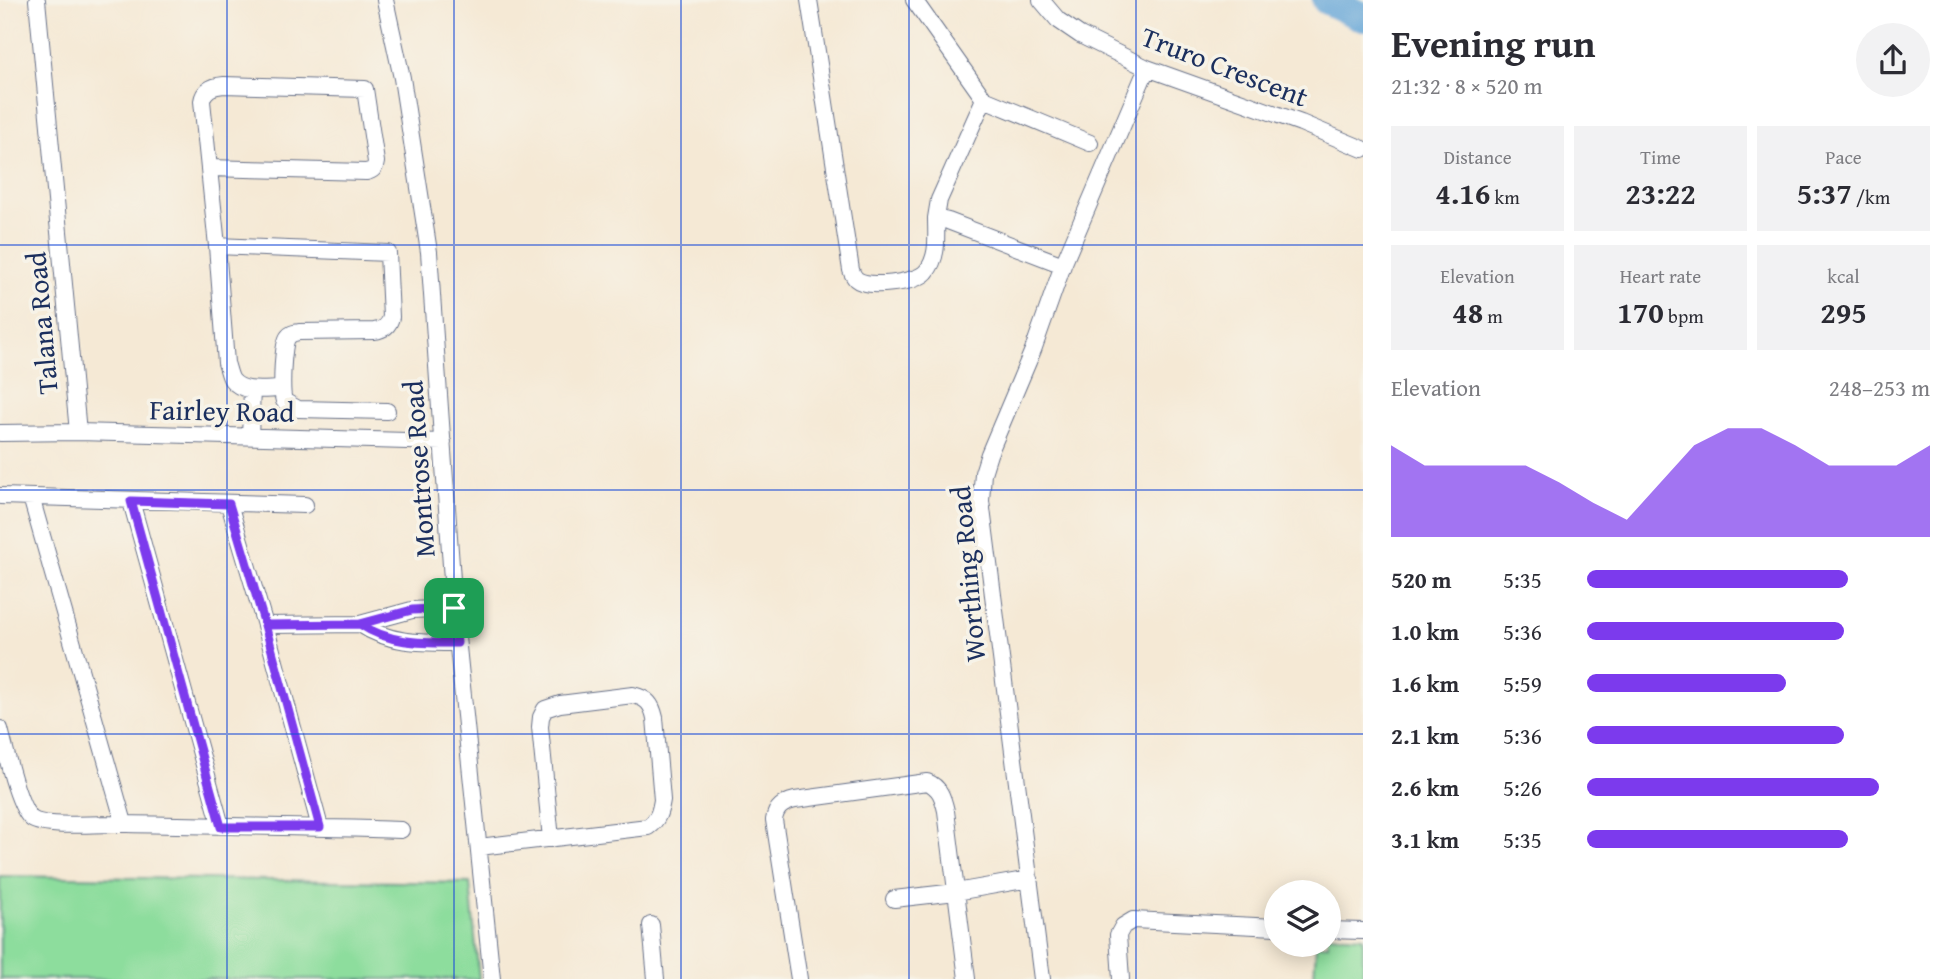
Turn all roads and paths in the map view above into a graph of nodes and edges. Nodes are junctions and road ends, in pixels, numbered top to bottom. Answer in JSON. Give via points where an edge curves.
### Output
{"nodes":[{"id":1,"x":37,"y":0,"type":"edge"},
{"id":2,"x":385,"y":0,"type":"edge"},
{"id":3,"x":808,"y":0,"type":"edge"},
{"id":4,"x":914,"y":0,"type":"edge"},
{"id":5,"x":1041,"y":0,"type":"edge"},
{"id":6,"x":1147,"y":68,"type":"junction"},
{"id":7,"x":984,"y":99,"type":"junction"},
{"id":8,"x":1090,"y":143,"type":"dead end"},
{"id":9,"x":1363,"y":149,"type":"edge"},
{"id":10,"x":209,"y":169,"type":"junction"},
{"id":11,"x":936,"y":218,"type":"junction"},
{"id":12,"x":217,"y":246,"type":"junction"},
{"id":13,"x":1063,"y":265,"type":"junction"},
{"id":14,"x":281,"y":389,"type":"junction"},
{"id":15,"x":252,"y":390,"type":"junction"},
{"id":16,"x":387,"y":411,"type":"dead end"},
{"id":17,"x":78,"y":432,"type":"junction"},
{"id":18,"x":0,"y":433,"type":"edge"},
{"id":19,"x":250,"y":436,"type":"junction"},
{"id":20,"x":443,"y":442,"type":"junction"},
{"id":21,"x":0,"y":496,"type":"edge"},
{"id":22,"x":31,"y":497,"type":"junction"},
{"id":23,"x":131,"y":501,"type":"junction"},
{"id":24,"x":229,"y":504,"type":"junction"},
{"id":25,"x":305,"y":505,"type":"dead end"},
{"id":26,"x":454,"y":608,"type":"junction"},
{"id":27,"x":360,"y":624,"type":"junction"},
{"id":28,"x":265,"y":625,"type":"junction"},
{"id":29,"x":457,"y":643,"type":"junction"},
{"id":30,"x":0,"y":729,"type":"edge"},
{"id":31,"x":124,"y":824,"type":"junction"},
{"id":32,"x":221,"y":827,"type":"junction"},
{"id":33,"x":320,"y":827,"type":"junction"},
{"id":34,"x":401,"y":830,"type":"dead end"},
{"id":35,"x":551,"y":839,"type":"junction"},
{"id":36,"x":479,"y":847,"type":"junction"},
{"id":37,"x":1030,"y":879,"type":"junction"},
{"id":38,"x":956,"y":892,"type":"junction"},
{"id":39,"x":894,"y":899,"type":"dead end"},
{"id":40,"x":651,"y":925,"type":"dead end"},
{"id":41,"x":1264,"y":926,"type":"edge"},
{"id":42,"x":1341,"y":930,"type":"edge"},
{"id":43,"x":1363,"y":931,"type":"edge"},
{"id":44,"x":492,"y":979,"type":"edge"},
{"id":45,"x":656,"y":979,"type":"edge"},
{"id":46,"x":799,"y":979,"type":"edge"},
{"id":47,"x":967,"y":979,"type":"edge"},
{"id":48,"x":1042,"y":979,"type":"edge"},
{"id":49,"x":1121,"y":979,"type":"edge"}],
"edges":[{"from":1,"to":17,"type":"street","name":"Talana Road"},
{"from":2,"to":20,"type":"street","name":"Montrose Road","via":[[429,252]]},
{"from":3,"to":11,"type":"street","via":[[850,270],[855,278],[877,285],[926,272],[936,248]]},
{"from":4,"to":7,"type":"street"},
{"from":5,"to":6,"type":"street","name":"Truro Crescent","via":[[1058,20],[1080,35]]},
{"from":6,"to":9,"type":"street","name":"Truro Crescent"},
{"from":6,"to":13,"type":"street","name":"Worthing Road"},
{"from":7,"to":8,"type":"street"},
{"from":7,"to":11,"type":"street","via":[[939,200]]},
{"from":10,"to":10,"type":"street","via":[[372,171],[376,162],[365,89],[224,85],[209,89],[202,101]]},
{"from":10,"to":12,"type":"street"},
{"from":11,"to":13,"type":"street"},
{"from":12,"to":14,"type":"street","via":[[388,253],[390,323],[374,331],[291,334],[286,341]]},
{"from":12,"to":15,"type":"street","via":[[226,363],[231,379]]},
{"from":13,"to":37,"type":"street","name":"Worthing Road","via":[[982,473],[981,501]]},
{"from":14,"to":15,"type":"street"},
{"from":14,"to":16,"type":"street","via":[[284,401],[298,409]]},
{"from":15,"to":19,"type":"street"},
{"from":17,"to":18,"type":"street","name":"Fairley Road"},
{"from":17,"to":19,"type":"street","name":"Fairley Road"},
{"from":19,"to":20,"type":"street","name":"Fairley Road"},
{"from":20,"to":26,"type":"street","name":"Montrose Road"},
{"from":21,"to":22,"type":"street"},
{"from":22,"to":23,"type":"street"},
{"from":22,"to":31,"type":"street"},
{"from":23,"to":24,"type":"street"},
{"from":23,"to":32,"type":"street"},
{"from":24,"to":25,"type":"street"},
{"from":24,"to":28,"type":"street"},
{"from":26,"to":27,"type":"street","via":[[412,610]]},
{"from":26,"to":29,"type":"street","name":"Montrose Road"},
{"from":27,"to":28,"type":"street"},
{"from":27,"to":29,"type":"street","via":[[404,642]]},
{"from":28,"to":33,"type":"street"},
{"from":29,"to":36,"type":"street","name":"Montrose Road"},
{"from":30,"to":31,"type":"street","via":[[21,805],[29,817],[52,824]]},
{"from":31,"to":32,"type":"street"},
{"from":32,"to":33,"type":"street"},
{"from":33,"to":34,"type":"street"},
{"from":35,"to":35,"type":"street","via":[[540,727],[545,709],[633,695],[645,698],[655,718],[662,800],[658,817],[648,827]]},
{"from":35,"to":36,"type":"street"},
{"from":36,"to":44,"type":"street","name":"Montrose Road"},
{"from":37,"to":38,"type":"street"},
{"from":37,"to":48,"type":"street","name":"Worthing Road"},
{"from":38,"to":39,"type":"street"},
{"from":38,"to":46,"type":"street","via":[[946,811],[933,784],[917,782],[779,806],[774,820]]},
{"from":38,"to":47,"type":"street"},
{"from":40,"to":45,"type":"street"},
{"from":41,"to":49,"type":"street","via":[[1133,920],[1118,935]]},
{"from":42,"to":43,"type":"street"}]}
